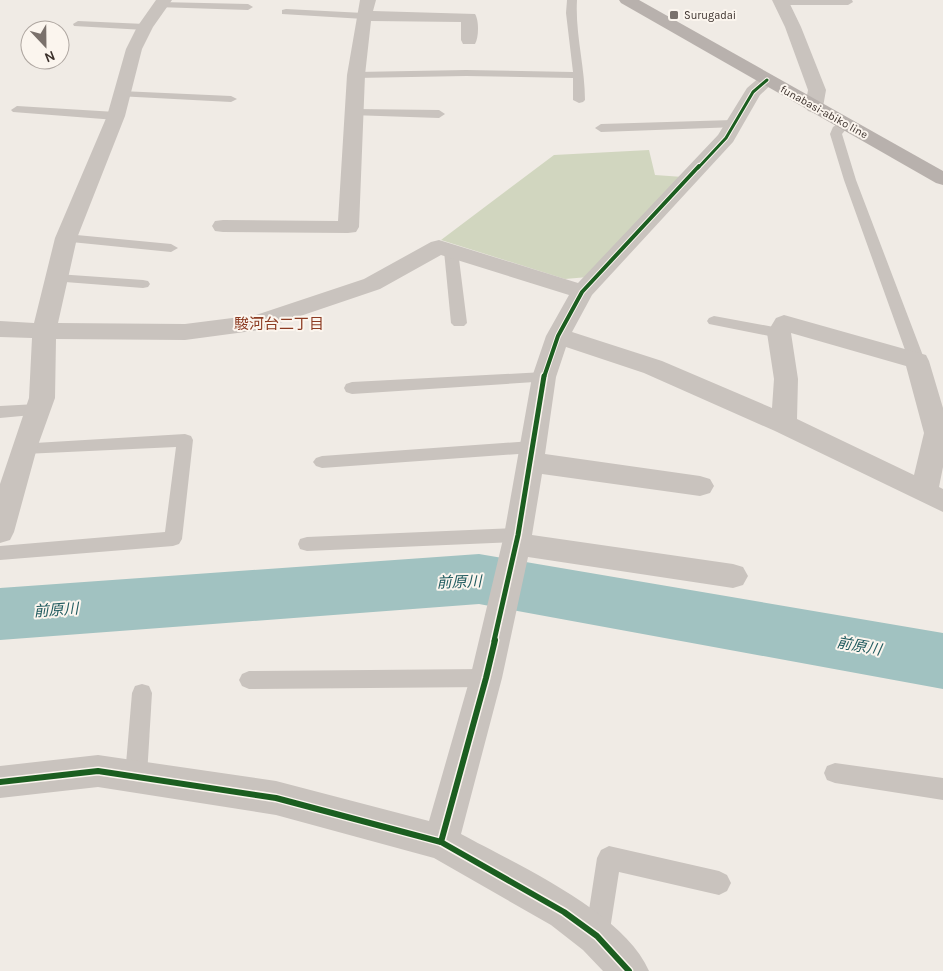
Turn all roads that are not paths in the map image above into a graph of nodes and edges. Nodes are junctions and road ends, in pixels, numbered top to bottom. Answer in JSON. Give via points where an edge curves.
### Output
{"nodes":[{"id":1,"x":572,"y":0,"type":"edge"},
{"id":2,"x":626,"y":0,"type":"edge"},
{"id":3,"x":162,"y":2,"type":"edge"},
{"id":4,"x":780,"y":2,"type":"edge"},
{"id":5,"x":848,"y":2,"type":"dead end"},
{"id":6,"x":248,"y":7,"type":"dead end"},
{"id":7,"x":366,"y":8,"type":"edge"},
{"id":8,"x":286,"y":12,"type":"dead end"},
{"id":9,"x":78,"y":24,"type":"dead end"},
{"id":10,"x":145,"y":27,"type":"junction"},
{"id":11,"x":469,"y":40,"type":"dead end"},
{"id":12,"x":356,"y":75,"type":"junction"},
{"id":13,"x":579,"y":75,"type":"junction"},
{"id":14,"x":767,"y":80,"type":"junction"},
{"id":15,"x":122,"y":94,"type":"junction"},
{"id":16,"x":231,"y":99,"type":"dead end"},
{"id":17,"x":579,"y":100,"type":"dead end"},
{"id":18,"x":814,"y":107,"type":"junction"},
{"id":19,"x":16,"y":110,"type":"dead end"},
{"id":20,"x":355,"y":114,"type":"junction"},
{"id":21,"x":438,"y":114,"type":"dead end"},
{"id":22,"x":116,"y":116,"type":"junction"},
{"id":23,"x":733,"y":124,"type":"junction"},
{"id":24,"x":844,"y":124,"type":"junction"},
{"id":25,"x":602,"y":128,"type":"dead end"},
{"id":26,"x":943,"y":179,"type":"edge"},
{"id":27,"x":223,"y":226,"type":"dead end"},
{"id":28,"x":66,"y":238,"type":"junction"},
{"id":29,"x":170,"y":248,"type":"dead end"},
{"id":30,"x":451,"y":251,"type":"junction"},
{"id":31,"x":57,"y":278,"type":"junction"},
{"id":32,"x":143,"y":284,"type":"dead end"},
{"id":33,"x":582,"y":292,"type":"junction"},
{"id":34,"x":714,"y":322,"type":"dead end"},
{"id":35,"x":459,"y":323,"type":"dead end"},
{"id":36,"x":0,"y":329,"type":"edge"},
{"id":37,"x":44,"y":331,"type":"junction"},
{"id":38,"x":779,"y":333,"type":"junction"},
{"id":39,"x":558,"y":336,"type":"junction"},
{"id":40,"x":917,"y":361,"type":"junction"},
{"id":41,"x":544,"y":377,"type":"junction"},
{"id":42,"x":352,"y":388,"type":"dead end"},
{"id":43,"x":37,"y":410,"type":"junction"},
{"id":44,"x":0,"y":412,"type":"edge"},
{"id":45,"x":784,"y":424,"type":"junction"},
{"id":46,"x":24,"y":448,"type":"junction"},
{"id":47,"x":531,"y":454,"type":"junction"},
{"id":48,"x":322,"y":462,"type":"dead end"},
{"id":49,"x":700,"y":486,"type":"dead end"},
{"id":50,"x":934,"y":496,"type":"edge"},
{"id":51,"x":0,"y":532,"type":"edge"},
{"id":52,"x":517,"y":540,"type":"junction"},
{"id":53,"x":307,"y":544,"type":"dead end"},
{"id":54,"x":0,"y":553,"type":"edge"},
{"id":55,"x":732,"y":576,"type":"dead end"},
{"id":56,"x":486,"y":678,"type":"junction"},
{"id":57,"x":249,"y":680,"type":"dead end"},
{"id":58,"x":142,"y":692,"type":"dead end"},
{"id":59,"x":835,"y":773,"type":"dead end"},
{"id":60,"x":136,"y":776,"type":"junction"},
{"id":61,"x":0,"y":782,"type":"edge"},
{"id":62,"x":943,"y":789,"type":"edge"},
{"id":63,"x":441,"y":842,"type":"junction"},
{"id":64,"x":719,"y":883,"type":"dead end"},
{"id":65,"x":597,"y":936,"type":"junction"},
{"id":66,"x":628,"y":971,"type":"edge"}],
"edges":[{"from":1,"to":13,"type":"lane"},
{"from":2,"to":14,"type":"main road","name":"funabasi-abiko line"},
{"from":3,"to":6,"type":"lane"},
{"from":3,"to":10,"type":"street"},
{"from":4,"to":5,"type":"lane"},
{"from":4,"to":18,"type":"street","via":[[817,90]]},
{"from":7,"to":8,"type":"lane"},
{"from":7,"to":11,"type":"street","via":[[469,17]]},
{"from":7,"to":12,"type":"street"},
{"from":9,"to":10,"type":"lane"},
{"from":10,"to":15,"type":"street","via":[[134,49]]},
{"from":12,"to":13,"type":"lane"},
{"from":12,"to":20,"type":"street"},
{"from":13,"to":17,"type":"lane"},
{"from":14,"to":18,"type":"main road","name":"funabasi-abiko line"},
{"from":14,"to":23,"type":"street","via":[[753,92]]},
{"from":15,"to":16,"type":"lane"},
{"from":15,"to":22,"type":"street"},
{"from":18,"to":24,"type":"main road","name":"funabasi-abiko line"},
{"from":19,"to":22,"type":"lane"},
{"from":20,"to":21,"type":"lane"},
{"from":20,"to":27,"type":"street","via":[[348,227]]},
{"from":22,"to":28,"type":"street"},
{"from":23,"to":25,"type":"lane"},
{"from":23,"to":33,"type":"street","via":[[726,138]]},
{"from":24,"to":26,"type":"main road","name":"funabasi-abiko line"},
{"from":24,"to":40,"type":"lane","via":[[836,134],[850,180]]},
{"from":28,"to":29,"type":"lane"},
{"from":28,"to":31,"type":"street"},
{"from":30,"to":33,"type":"street"},
{"from":30,"to":35,"type":"lane"},
{"from":30,"to":37,"type":"street","via":[[439,247],[372,284],[259,322],[185,332]]},
{"from":31,"to":32,"type":"lane"},
{"from":31,"to":37,"type":"street"},
{"from":33,"to":39,"type":"street"},
{"from":34,"to":38,"type":"lane"},
{"from":36,"to":37,"type":"street"},
{"from":37,"to":43,"type":"street","via":[[42,398]]},
{"from":38,"to":40,"type":"street","via":[[784,323]]},
{"from":38,"to":45,"type":"street","via":[[786,379]]},
{"from":39,"to":41,"type":"street"},
{"from":39,"to":45,"type":"street","via":[[653,367]]},
{"from":40,"to":50,"type":"street","via":[[937,433]]},
{"from":41,"to":42,"type":"lane"},
{"from":41,"to":47,"type":"street"},
{"from":43,"to":44,"type":"lane"},
{"from":43,"to":46,"type":"street"},
{"from":45,"to":50,"type":"street"},
{"from":46,"to":51,"type":"street"},
{"from":46,"to":54,"type":"lane","via":[[185,440],[173,539]]},
{"from":47,"to":48,"type":"lane"},
{"from":47,"to":49,"type":"street"},
{"from":47,"to":52,"type":"street"},
{"from":52,"to":53,"type":"lane"},
{"from":52,"to":55,"type":"street"},
{"from":52,"to":56,"type":"street"},
{"from":56,"to":57,"type":"lane"},
{"from":56,"to":63,"type":"street"},
{"from":58,"to":60,"type":"lane"},
{"from":59,"to":62,"type":"lane"},
{"from":60,"to":61,"type":"street","via":[[98,771]]},
{"from":60,"to":63,"type":"street","via":[[276,798]]},
{"from":63,"to":65,"type":"street","via":[[564,912]]},
{"from":64,"to":65,"type":"lane","via":[[609,858]]},
{"from":65,"to":66,"type":"street"}]}
